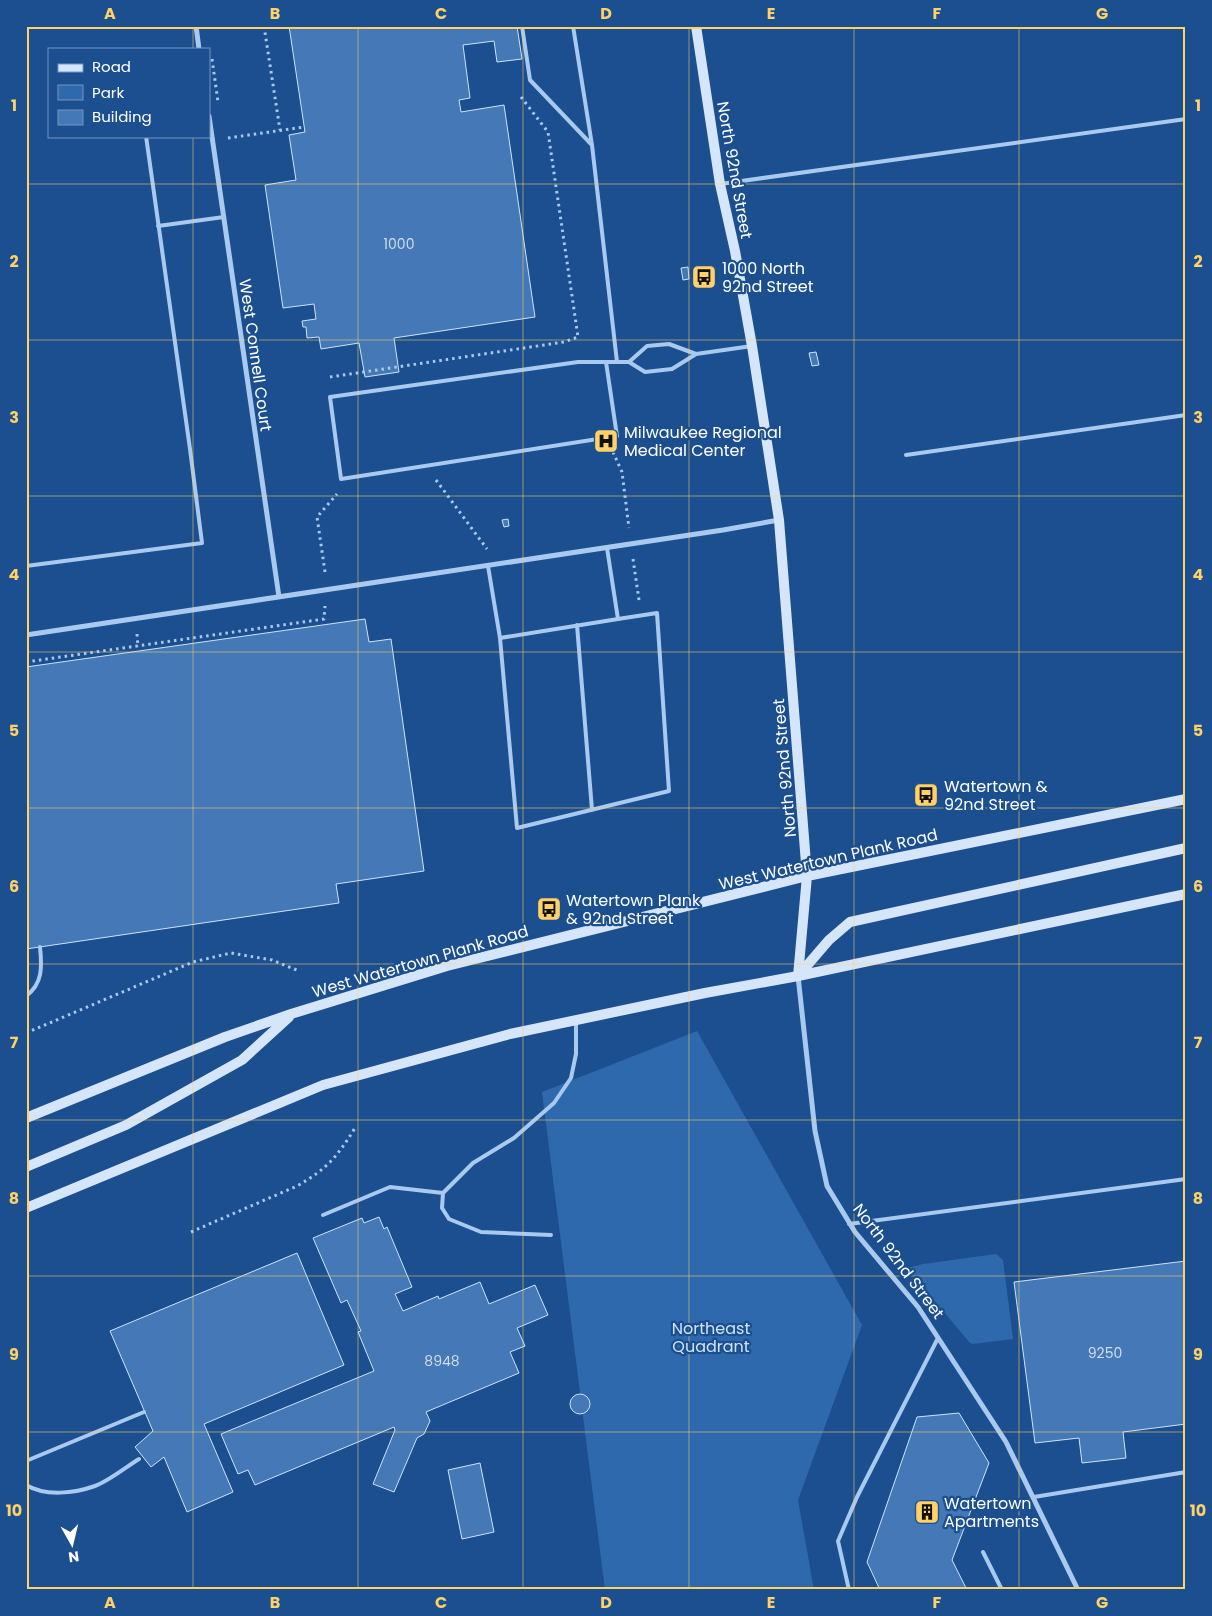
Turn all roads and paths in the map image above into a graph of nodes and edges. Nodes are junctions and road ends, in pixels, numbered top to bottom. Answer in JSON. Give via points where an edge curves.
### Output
{"nodes":[{"id":1,"x":196,"y":26,"type":"edge"},
{"id":2,"x":264,"y":26,"type":"edge"},
{"id":3,"x":522,"y":26,"type":"edge"},
{"id":4,"x":574,"y":26,"type":"edge"},
{"id":5,"x":696,"y":26,"type":"edge"},
{"id":6,"x":199,"y":48,"type":"edge"},
{"id":7,"x":211,"y":54,"type":"dead end"},
{"id":8,"x":517,"y":92,"type":"dead end"},
{"id":9,"x":220,"y":111,"type":"dead end"},
{"id":10,"x":1186,"y":119,"type":"edge"},
{"id":11,"x":210,"y":123,"type":"edge"},
{"id":12,"x":304,"y":127,"type":"dead end"},
{"id":13,"x":280,"y":130,"type":"junction"},
{"id":14,"x":146,"y":138,"type":"edge"},
{"id":15,"x":224,"y":139,"type":"dead end"},
{"id":16,"x":592,"y":145,"type":"junction"},
{"id":17,"x":720,"y":184,"type":"junction"},
{"id":18,"x":224,"y":217,"type":"junction"},
{"id":19,"x":158,"y":226,"type":"junction"},
{"id":20,"x":752,"y":346,"type":"junction"},
{"id":21,"x":696,"y":354,"type":"junction"},
{"id":22,"x":606,"y":362,"type":"junction"},
{"id":23,"x":617,"y":362,"type":"junction"},
{"id":24,"x":629,"y":362,"type":"junction"},
{"id":25,"x":330,"y":377,"type":"dead end"},
{"id":26,"x":1186,"y":415,"type":"edge"},
{"id":27,"x":906,"y":455,"type":"dead end"},
{"id":28,"x":425,"y":465,"type":"junction"},
{"id":29,"x":352,"y":477,"type":"junction"},
{"id":30,"x":779,"y":520,"type":"junction"},
{"id":31,"x":607,"y":548,"type":"junction"},
{"id":32,"x":488,"y":550,"type":"dead end"},
{"id":33,"x":26,"y":566,"type":"edge"},
{"id":34,"x":488,"y":566,"type":"junction"},
{"id":35,"x":326,"y":590,"type":"junction"},
{"id":36,"x":279,"y":597,"type":"junction"},
{"id":37,"x":618,"y":619,"type":"junction"},
{"id":38,"x":577,"y":626,"type":"junction"},
{"id":39,"x":26,"y":635,"type":"edge"},
{"id":40,"x":500,"y":638,"type":"junction"},
{"id":41,"x":26,"y":662,"type":"edge"},
{"id":42,"x":1186,"y":799,"type":"edge"},
{"id":43,"x":592,"y":810,"type":"junction"},
{"id":44,"x":1186,"y":848,"type":"edge"},
{"id":45,"x":807,"y":876,"type":"junction"},
{"id":46,"x":1186,"y":894,"type":"edge"},
{"id":47,"x":40,"y":947,"type":"dead end"},
{"id":48,"x":299,"y":971,"type":"dead end"},
{"id":49,"x":798,"y":976,"type":"junction"},
{"id":50,"x":26,"y":996,"type":"edge"},
{"id":51,"x":291,"y":1014,"type":"junction"},
{"id":52,"x":576,"y":1020,"type":"junction"},
{"id":53,"x":26,"y":1034,"type":"edge"},
{"id":54,"x":26,"y":1118,"type":"edge"},
{"id":55,"x":355,"y":1128,"type":"dead end"},
{"id":56,"x":26,"y":1166,"type":"edge"},
{"id":57,"x":1186,"y":1179,"type":"edge"},
{"id":58,"x":443,"y":1193,"type":"junction"},
{"id":59,"x":26,"y":1208,"type":"edge"},
{"id":60,"x":323,"y":1215,"type":"dead end"},
{"id":61,"x":849,"y":1224,"type":"junction"},
{"id":62,"x":190,"y":1232,"type":"dead end"},
{"id":63,"x":550,"y":1235,"type":"dead end"},
{"id":64,"x":938,"y":1338,"type":"junction"},
{"id":65,"x":144,"y":1412,"type":"dead end"},
{"id":66,"x":140,"y":1459,"type":"dead end"},
{"id":67,"x":26,"y":1461,"type":"edge"},
{"id":68,"x":1186,"y":1472,"type":"edge"},
{"id":69,"x":26,"y":1485,"type":"edge"},
{"id":70,"x":1034,"y":1497,"type":"junction"},
{"id":71,"x":984,"y":1552,"type":"dead end"},
{"id":72,"x":849,"y":1590,"type":"edge"},
{"id":73,"x":1002,"y":1590,"type":"edge"},
{"id":74,"x":1078,"y":1590,"type":"edge"}],
"edges":[{"from":1,"to":6,"type":"street"},
{"from":2,"to":13,"type":"path"},
{"from":3,"to":16,"type":"lane","via":[[530,80]]},
{"from":4,"to":16,"type":"lane"},
{"from":5,"to":17,"type":"main road","name":"North 92nd Street"},
{"from":7,"to":9,"type":"path"},
{"from":8,"to":25,"type":"path","via":[[548,132],[578,337],[564,342]]},
{"from":10,"to":17,"type":"lane"},
{"from":11,"to":18,"type":"street","name":"West Connell Court"},
{"from":12,"to":13,"type":"path"},
{"from":13,"to":15,"type":"path"},
{"from":14,"to":19,"type":"lane"},
{"from":16,"to":23,"type":"lane"},
{"from":17,"to":20,"type":"main road","name":"North 92nd Street"},
{"from":18,"to":19,"type":"lane"},
{"from":18,"to":36,"type":"street","name":"West Connell Court"},
{"from":19,"to":33,"type":"lane","via":[[202,543]]},
{"from":20,"to":21,"type":"lane"},
{"from":20,"to":30,"type":"main road","name":"North 92nd Street"},
{"from":21,"to":24,"type":"lane","via":[[672,369],[645,372]]},
{"from":21,"to":24,"type":"lane","via":[[669,344],[654,345],[647,346]]},
{"from":22,"to":23,"type":"lane"},
{"from":22,"to":28,"type":"lane","via":[[617,436]]},
{"from":22,"to":29,"type":"lane","via":[[578,362],[330,397],[341,479]]},
{"from":23,"to":24,"type":"lane"},
{"from":26,"to":27,"type":"lane"},
{"from":28,"to":29,"type":"lane"},
{"from":28,"to":32,"type":"path"},
{"from":29,"to":35,"type":"path","via":[[317,516]]},
{"from":30,"to":31,"type":"street"},
{"from":30,"to":45,"type":"main road","name":"North 92nd Street"},
{"from":31,"to":34,"type":"street"},
{"from":31,"to":37,"type":"lane"},
{"from":34,"to":35,"type":"street"},
{"from":34,"to":40,"type":"lane"},
{"from":35,"to":36,"type":"street"},
{"from":35,"to":41,"type":"path","via":[[324,619]]},
{"from":36,"to":39,"type":"street"},
{"from":37,"to":38,"type":"lane"},
{"from":37,"to":43,"type":"lane","via":[[658,613],[669,791]]},
{"from":38,"to":40,"type":"lane"},
{"from":38,"to":43,"type":"lane"},
{"from":40,"to":43,"type":"lane","via":[[517,828]]},
{"from":42,"to":45,"type":"main road","name":"West Watertown Plank Road"},
{"from":44,"to":49,"type":"main road","via":[[850,922],[829,940]]},
{"from":45,"to":49,"type":"main road","name":"North 92nd Street"},
{"from":45,"to":51,"type":"main road","name":"West Watertown Plank Road","via":[[447,966]]},
{"from":46,"to":49,"type":"main road"},
{"from":47,"to":50,"type":"lane","via":[[40,979],[37,987]]},
{"from":48,"to":53,"type":"path","via":[[272,960],[231,953],[193,962]]},
{"from":49,"to":52,"type":"main road"},
{"from":49,"to":61,"type":"street","name":"North 92nd Street","via":[[815,1131],[827,1186]]},
{"from":51,"to":54,"type":"main road","name":"West Watertown Plank Road","via":[[225,1037]]},
{"from":51,"to":56,"type":"main road","via":[[242,1060],[126,1125]]},
{"from":52,"to":58,"type":"lane","via":[[576,1054],[571,1078],[554,1104],[514,1138],[473,1163]]},
{"from":52,"to":59,"type":"main road","via":[[510,1034],[323,1085]]},
{"from":55,"to":62,"type":"path","via":[[337,1156],[312,1178]]},
{"from":57,"to":61,"type":"lane"},
{"from":58,"to":60,"type":"lane","via":[[390,1187]]},
{"from":58,"to":63,"type":"lane","via":[[442,1208],[449,1219],[481,1232]]},
{"from":61,"to":64,"type":"street","name":"North 92nd Street","via":[[918,1307]]},
{"from":64,"to":70,"type":"street","name":"North 92nd Street","via":[[1006,1442]]},
{"from":64,"to":72,"type":"lane","via":[[838,1541]]},
{"from":65,"to":67,"type":"lane"},
{"from":66,"to":69,"type":"lane","via":[[96,1485],[60,1493],[32,1489]]},
{"from":68,"to":70,"type":"lane"},
{"from":70,"to":74,"type":"street","name":"North 92nd Street"},
{"from":71,"to":73,"type":"lane"}]}
